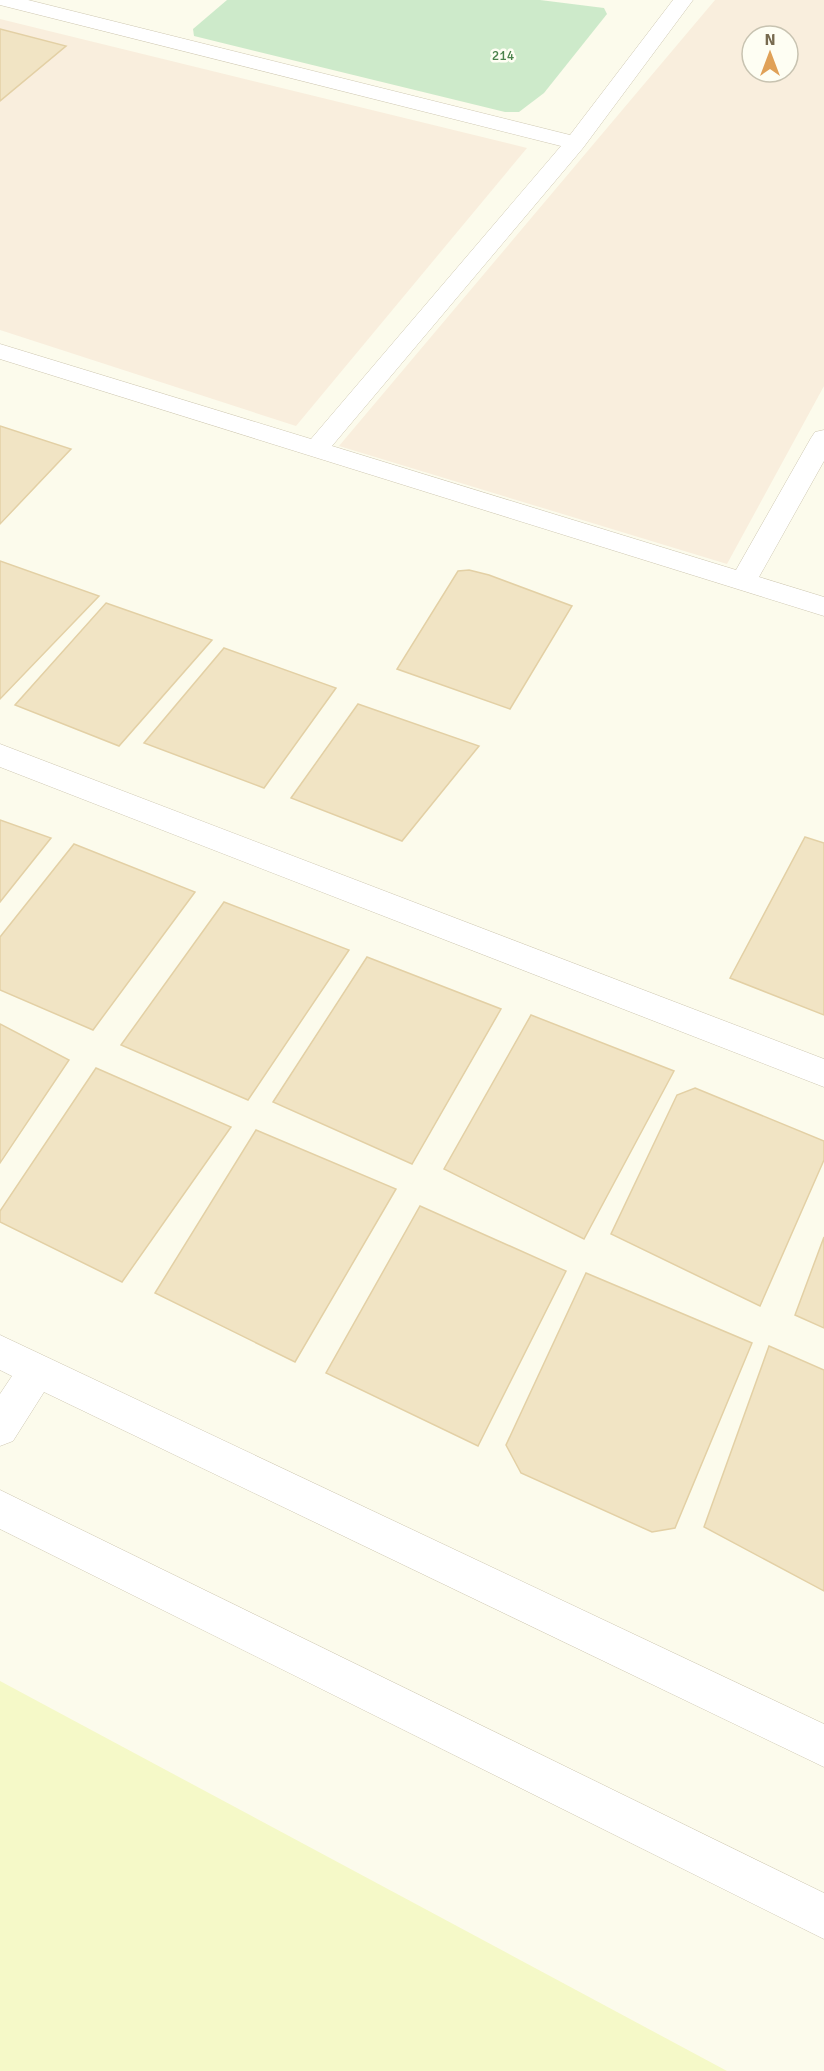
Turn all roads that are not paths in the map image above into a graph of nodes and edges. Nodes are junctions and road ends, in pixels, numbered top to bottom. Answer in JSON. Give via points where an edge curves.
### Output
{"nodes":[{"id":1,"x":5,"y":0,"type":"edge"},
{"id":2,"x":676,"y":1,"type":"edge"},
{"id":3,"x":575,"y":143,"type":"junction"},
{"id":4,"x":0,"y":351,"type":"edge"},
{"id":5,"x":824,"y":438,"type":"edge"},
{"id":6,"x":316,"y":449,"type":"junction"},
{"id":7,"x":743,"y":582,"type":"junction"},
{"id":8,"x":824,"y":607,"type":"edge"},
{"id":9,"x":0,"y":755,"type":"edge"},
{"id":10,"x":824,"y":1073,"type":"edge"},
{"id":11,"x":0,"y":1352,"type":"edge"},
{"id":12,"x":37,"y":1370,"type":"junction"},
{"id":13,"x":0,"y":1428,"type":"edge"},
{"id":14,"x":0,"y":1509,"type":"edge"},
{"id":15,"x":824,"y":1746,"type":"edge"},
{"id":16,"x":824,"y":1917,"type":"edge"}],
"edges":[{"from":1,"to":3,"type":"street"},
{"from":2,"to":3,"type":"street"},
{"from":3,"to":6,"type":"street"},
{"from":4,"to":6,"type":"street"},
{"from":5,"to":7,"type":"street"},
{"from":6,"to":7,"type":"street"},
{"from":7,"to":8,"type":"street"},
{"from":9,"to":10,"type":"street"},
{"from":11,"to":12,"type":"street"},
{"from":12,"to":13,"type":"street"},
{"from":12,"to":15,"type":"street"},
{"from":14,"to":16,"type":"street"}]}
